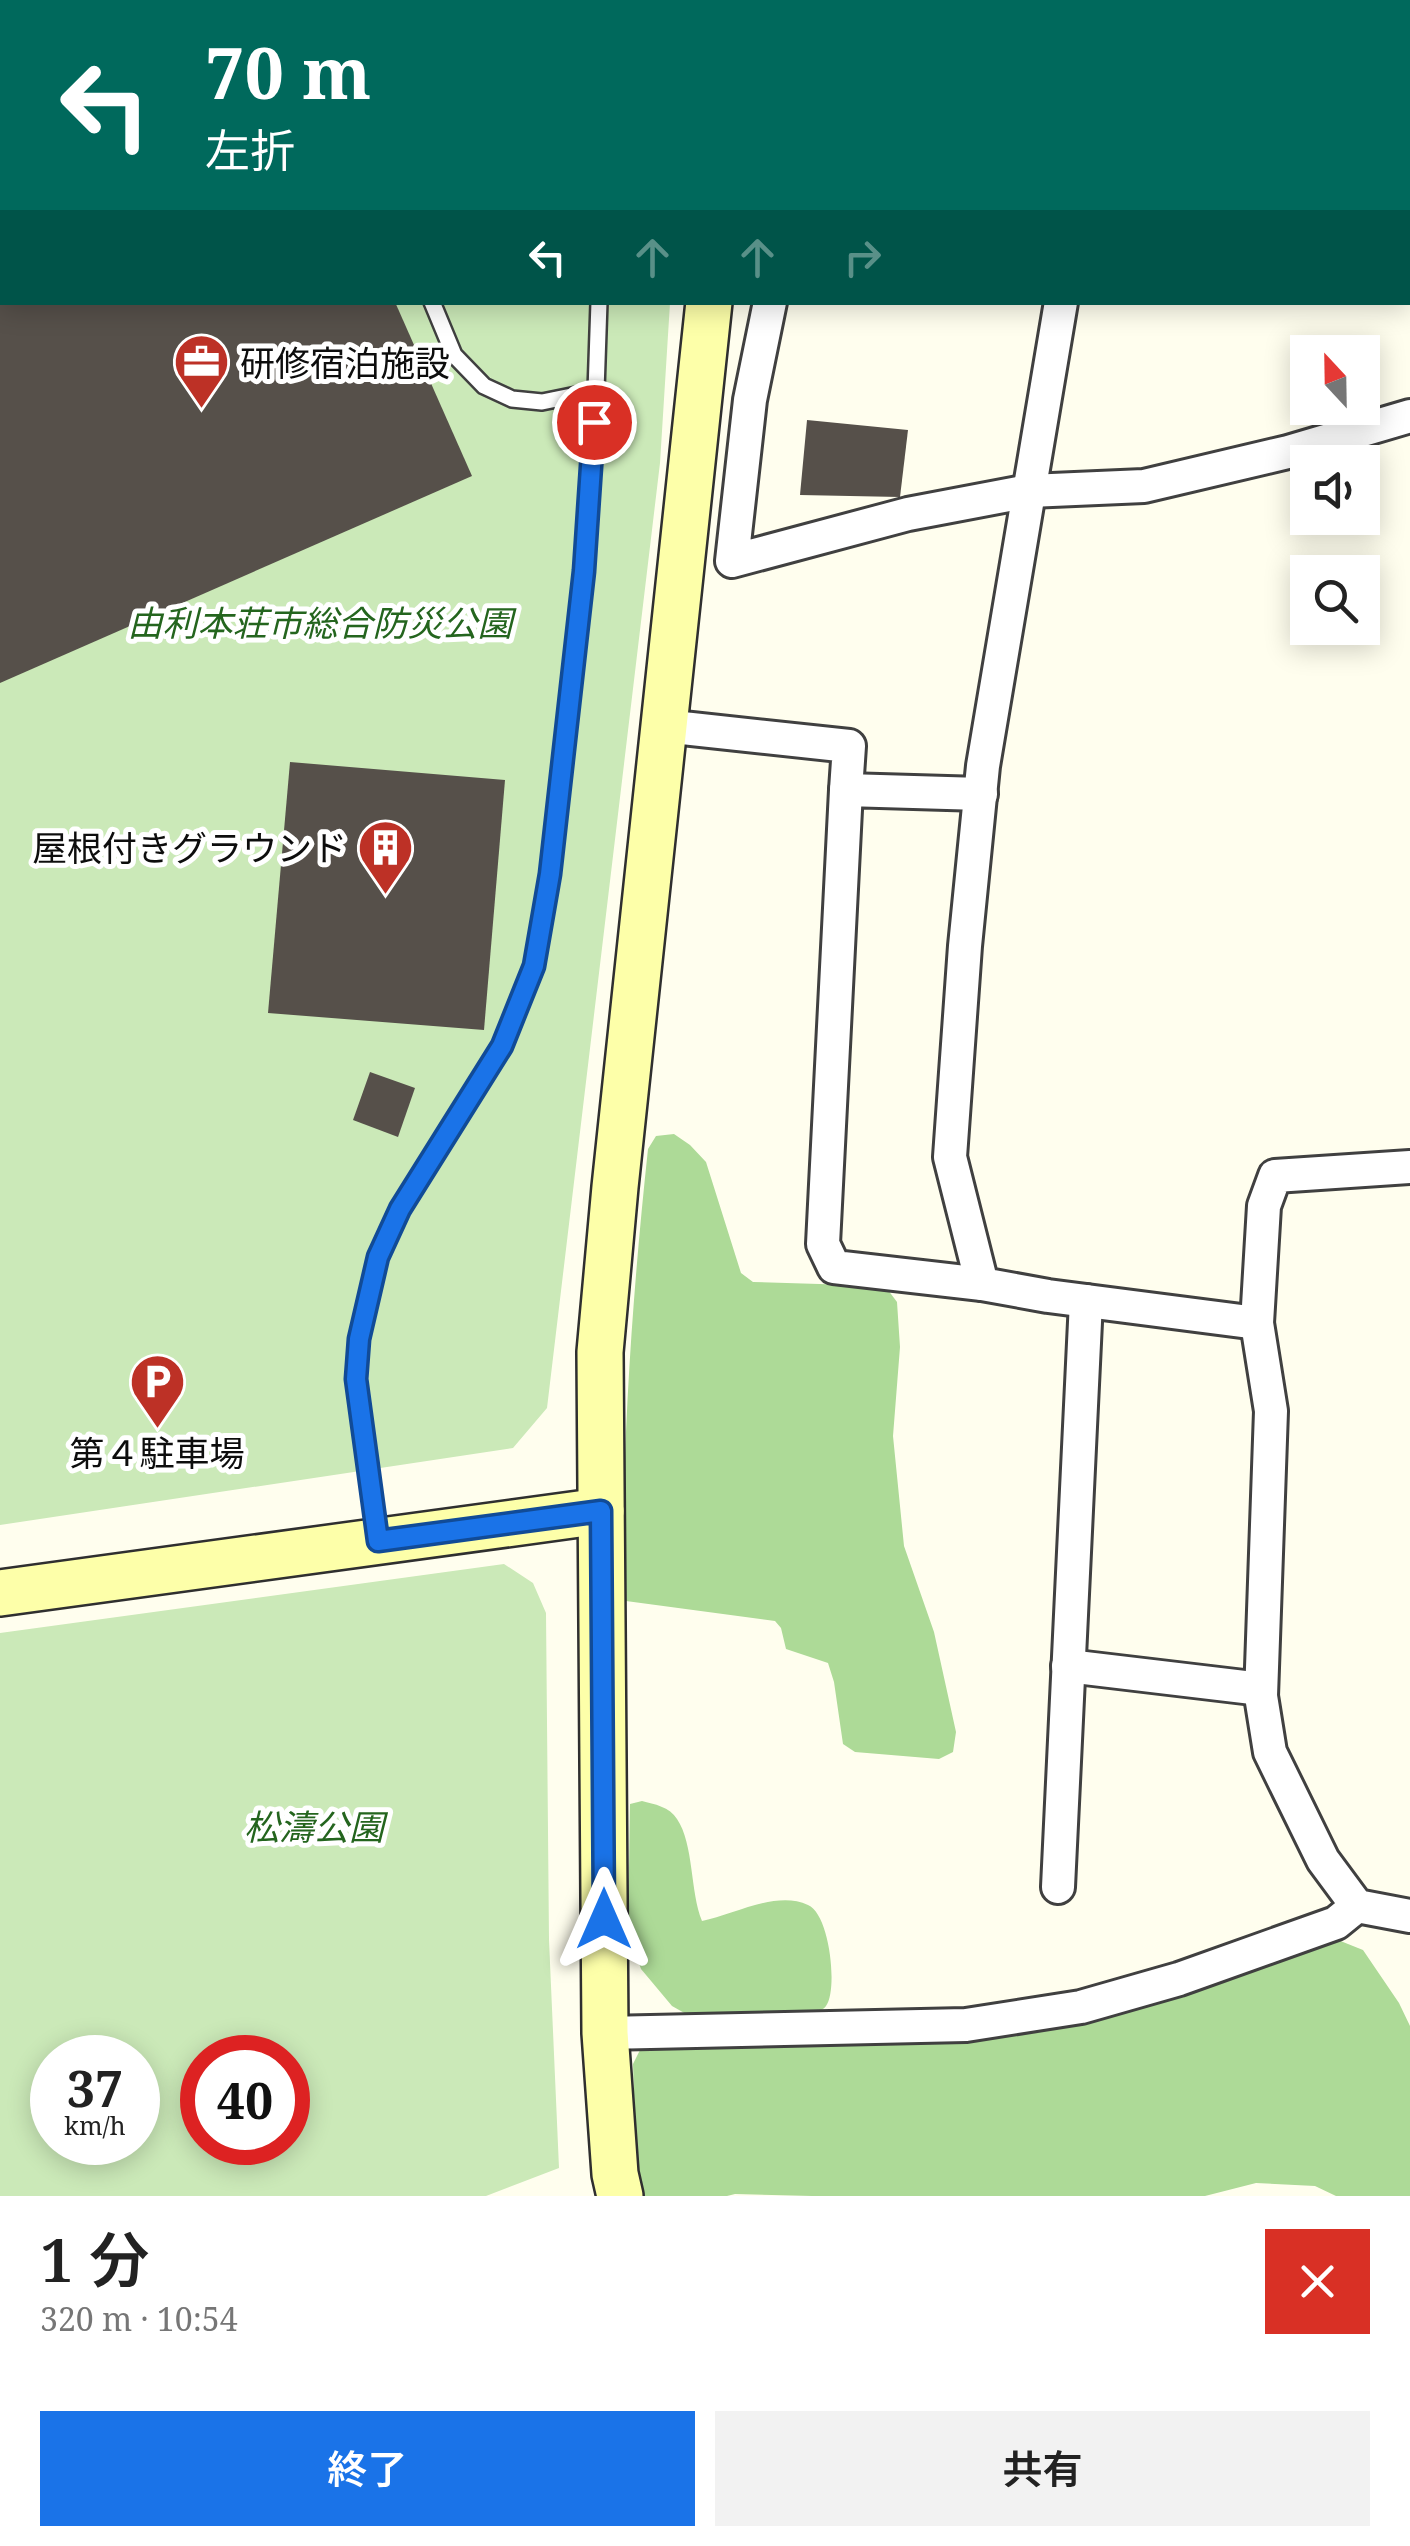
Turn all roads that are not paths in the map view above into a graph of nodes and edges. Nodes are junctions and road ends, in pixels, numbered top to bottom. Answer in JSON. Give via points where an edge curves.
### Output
{"nodes":[{"id":1,"x":433,"y":305,"type":"edge"},
{"id":2,"x":599,"y":305,"type":"edge"},
{"id":3,"x":709,"y":305,"type":"edge"},
{"id":4,"x":769,"y":305,"type":"edge"},
{"id":5,"x":1060,"y":305,"type":"edge"},
{"id":6,"x":596,"y":391,"type":"junction"},
{"id":7,"x":1410,"y":416,"type":"edge"},
{"id":8,"x":1029,"y":491,"type":"junction"},
{"id":9,"x":664,"y":726,"type":"junction"},
{"id":10,"x":846,"y":790,"type":"junction"},
{"id":11,"x":981,"y":794,"type":"junction"},
{"id":12,"x":1410,"y":1167,"type":"edge"},
{"id":13,"x":982,"y":1284,"type":"junction"},
{"id":14,"x":1086,"y":1301,"type":"junction"},
{"id":15,"x":1257,"y":1322,"type":"junction"},
{"id":16,"x":601,"y":1511,"type":"junction"},
{"id":17,"x":378,"y":1541,"type":"junction"},
{"id":18,"x":0,"y":1593,"type":"edge"},
{"id":19,"x":1068,"y":1666,"type":"junction"},
{"id":20,"x":1262,"y":1690,"type":"junction"},
{"id":21,"x":1058,"y":1887,"type":"dead end"},
{"id":22,"x":1357,"y":1906,"type":"junction"},
{"id":23,"x":1410,"y":1916,"type":"edge"},
{"id":24,"x":605,"y":2033,"type":"junction"},
{"id":25,"x":620,"y":2196,"type":"edge"}],
"edges":[{"from":1,"to":6,"type":"lane","via":[[454,354],[484,386],[512,399],[542,402]]},
{"from":2,"to":6,"type":"lane"},
{"from":3,"to":9,"type":"street"},
{"from":4,"to":8,"type":"street","via":[[750,400],[732,561],[908,514]]},
{"from":5,"to":8,"type":"street"},
{"from":6,"to":17,"type":"lane","via":[[584,571],[534,966],[502,1046],[400,1209],[378,1257],[359,1339],[356,1379]]},
{"from":7,"to":8,"type":"street","via":[[1144,486]]},
{"from":8,"to":11,"type":"street"},
{"from":9,"to":10,"type":"street","via":[[848,746]]},
{"from":9,"to":16,"type":"street","via":[[600,1352]]},
{"from":10,"to":11,"type":"street"},
{"from":10,"to":13,"type":"street","via":[[823,1244],[834,1267]]},
{"from":11,"to":13,"type":"street","via":[[950,1157]]},
{"from":12,"to":15,"type":"street","via":[[1275,1176],[1264,1206]]},
{"from":13,"to":14,"type":"street"},
{"from":14,"to":15,"type":"street"},
{"from":14,"to":19,"type":"street"},
{"from":15,"to":20,"type":"street","via":[[1271,1412]]},
{"from":16,"to":17,"type":"street"},
{"from":16,"to":24,"type":"street"},
{"from":17,"to":18,"type":"street"},
{"from":19,"to":20,"type":"street"},
{"from":19,"to":21,"type":"street"},
{"from":20,"to":22,"type":"street","via":[[1270,1752],[1322,1860]]},
{"from":22,"to":23,"type":"street"},
{"from":22,"to":24,"type":"street","via":[[1336,1923],[1080,2007],[966,2025]]},
{"from":24,"to":25,"type":"street"}]}
